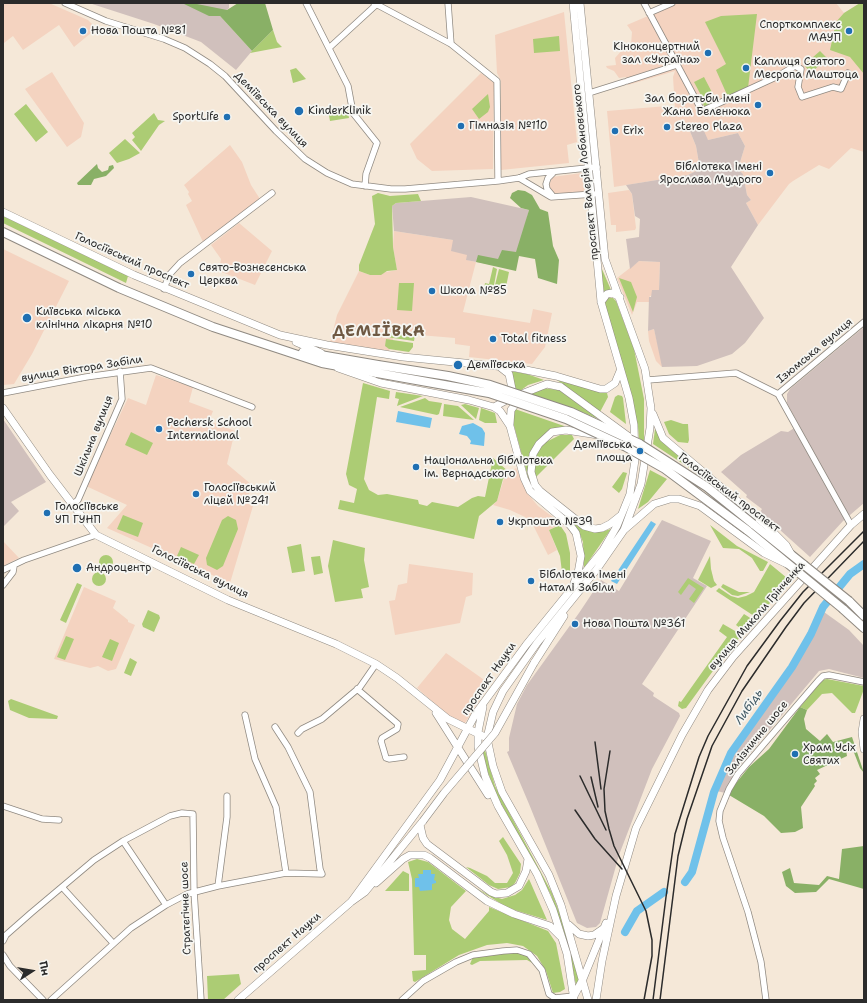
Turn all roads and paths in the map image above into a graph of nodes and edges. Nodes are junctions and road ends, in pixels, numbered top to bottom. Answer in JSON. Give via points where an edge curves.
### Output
{"nodes":[{"id":1,"x":65,"y":3,"type":"edge"},
{"id":2,"x":306,"y":3,"type":"edge"},
{"id":3,"x":388,"y":3,"type":"edge"},
{"id":4,"x":448,"y":3,"type":"edge"},
{"id":5,"x":573,"y":3,"type":"edge"},
{"id":6,"x":580,"y":3,"type":"edge"},
{"id":7,"x":672,"y":3,"type":"edge"},
{"id":8,"x":375,"y":4,"type":"edge"},
{"id":9,"x":646,"y":4,"type":"edge"},
{"id":10,"x":384,"y":9,"type":"junction"},
{"id":11,"x":649,"y":13,"type":"junction"},
{"id":12,"x":451,"y":44,"type":"junction"},
{"id":13,"x":329,"y":48,"type":"junction"},
{"id":14,"x":677,"y":65,"type":"junction"},
{"id":15,"x":848,"y":73,"type":"dead end"},
{"id":16,"x":589,"y":93,"type":"junction"},
{"id":17,"x":593,"y":168,"type":"junction"},
{"id":18,"x":554,"y":172,"type":"junction"},
{"id":19,"x":519,"y":178,"type":"junction"},
{"id":20,"x":498,"y":181,"type":"junction"},
{"id":21,"x":365,"y":186,"type":"junction"},
{"id":22,"x":272,"y":193,"type":"dead end"},
{"id":23,"x":595,"y":194,"type":"junction"},
{"id":24,"x":556,"y":198,"type":"junction"},
{"id":25,"x":3,"y":212,"type":"edge"},
{"id":26,"x":3,"y":232,"type":"edge"},
{"id":27,"x":164,"y":288,"type":"junction"},
{"id":28,"x":620,"y":298,"type":"junction"},
{"id":29,"x":601,"y":302,"type":"junction"},
{"id":30,"x":864,"y":322,"type":"edge"},
{"id":31,"x":280,"y":335,"type":"junction"},
{"id":32,"x":269,"y":346,"type":"junction"},
{"id":33,"x":331,"y":357,"type":"junction"},
{"id":34,"x":322,"y":363,"type":"junction"},
{"id":35,"x":498,"y":365,"type":"junction"},
{"id":36,"x":377,"y":369,"type":"junction"},
{"id":37,"x":620,"y":370,"type":"junction"},
{"id":38,"x":120,"y":371,"type":"junction"},
{"id":39,"x":545,"y":373,"type":"junction"},
{"id":40,"x":648,"y":380,"type":"junction"},
{"id":41,"x":561,"y":387,"type":"junction"},
{"id":42,"x":3,"y":393,"type":"edge"},
{"id":43,"x":778,"y":394,"type":"junction"},
{"id":44,"x":494,"y":406,"type":"junction"},
{"id":45,"x":3,"y":408,"type":"edge"},
{"id":46,"x":252,"y":408,"type":"dead end"},
{"id":47,"x":651,"y":408,"type":"junction"},
{"id":48,"x":510,"y":426,"type":"junction"},
{"id":49,"x":604,"y":436,"type":"junction"},
{"id":50,"x":640,"y":444,"type":"junction"},
{"id":51,"x":72,"y":504,"type":"junction"},
{"id":52,"x":624,"y":512,"type":"junction"},
{"id":53,"x":864,"y":514,"type":"edge"},
{"id":54,"x":851,"y":525,"type":"junction"},
{"id":55,"x":624,"y":530,"type":"junction"},
{"id":56,"x":96,"y":534,"type":"junction"},
{"id":57,"x":792,"y":555,"type":"junction"},
{"id":58,"x":790,"y":565,"type":"junction"},
{"id":59,"x":14,"y":566,"type":"junction"},
{"id":60,"x":3,"y":570,"type":"edge"},
{"id":61,"x":3,"y":585,"type":"edge"},
{"id":62,"x":570,"y":592,"type":"junction"},
{"id":63,"x":570,"y":604,"type":"junction"},
{"id":64,"x":863,"y":614,"type":"edge"},
{"id":65,"x":863,"y":628,"type":"edge"},
{"id":66,"x":376,"y":664,"type":"junction"},
{"id":67,"x":864,"y":682,"type":"edge"},
{"id":68,"x":357,"y":689,"type":"junction"},
{"id":69,"x":484,"y":704,"type":"junction"},
{"id":70,"x":430,"y":705,"type":"junction"},
{"id":71,"x":245,"y":715,"type":"dead end"},
{"id":72,"x":864,"y":720,"type":"edge"},
{"id":73,"x":275,"y":727,"type":"dead end"},
{"id":74,"x":468,"y":729,"type":"junction"},
{"id":75,"x":478,"y":732,"type":"junction"},
{"id":76,"x":298,"y":733,"type":"dead end"},
{"id":77,"x":487,"y":738,"type":"junction"},
{"id":78,"x":458,"y":746,"type":"junction"},
{"id":79,"x":864,"y":749,"type":"edge"},
{"id":80,"x":404,"y":757,"type":"dead end"},
{"id":81,"x":227,"y":796,"type":"dead end"},
{"id":82,"x":3,"y":806,"type":"edge"},
{"id":83,"x":498,"y":806,"type":"junction"},
{"id":84,"x":59,"y":820,"type":"dead end"},
{"id":85,"x":422,"y":823,"type":"junction"},
{"id":86,"x":123,"y":841,"type":"junction"},
{"id":87,"x":528,"y":859,"type":"junction"},
{"id":88,"x":286,"y":873,"type":"junction"},
{"id":89,"x":218,"y":886,"type":"junction"},
{"id":90,"x":62,"y":887,"type":"junction"},
{"id":91,"x":194,"y":891,"type":"junction"},
{"id":92,"x":365,"y":892,"type":"junction"},
{"id":93,"x":616,"y":896,"type":"junction"},
{"id":94,"x":350,"y":902,"type":"junction"},
{"id":95,"x":166,"y":904,"type":"junction"},
{"id":96,"x":566,"y":921,"type":"junction"},
{"id":97,"x":605,"y":928,"type":"junction"},
{"id":98,"x":562,"y":938,"type":"junction"},
{"id":99,"x":3,"y":941,"type":"edge"},
{"id":100,"x":113,"y":943,"type":"junction"},
{"id":101,"x":3,"y":955,"type":"edge"},
{"id":102,"x":583,"y":979,"type":"junction"},
{"id":103,"x":574,"y":998,"type":"edge"},
{"id":104,"x":43,"y":1000,"type":"edge"},
{"id":105,"x":51,"y":1000,"type":"edge"},
{"id":106,"x":201,"y":1000,"type":"edge"},
{"id":107,"x":238,"y":1000,"type":"edge"},
{"id":108,"x":402,"y":1000,"type":"edge"},
{"id":109,"x":588,"y":1000,"type":"edge"},
{"id":110,"x":596,"y":1000,"type":"edge"},
{"id":111,"x":766,"y":1000,"type":"edge"}],
"edges":[{"from":1,"to":21,"type":"street","name":"Деміївська вулиця","via":[[106,21],[186,48],[225,76],[276,131],[315,167],[339,179]]},
{"from":2,"to":13,"type":"street"},
{"from":3,"to":10,"type":"street"},
{"from":4,"to":12,"type":"street"},
{"from":5,"to":17,"type":"main road","name":"проспект Валерія Лобановського"},
{"from":6,"to":16,"type":"main road","name":"проспект Валерія Лобановського"},
{"from":7,"to":11,"type":"street"},
{"from":8,"to":10,"type":"street"},
{"from":8,"to":13,"type":"street"},
{"from":9,"to":11,"type":"street"},
{"from":10,"to":12,"type":"street"},
{"from":11,"to":14,"type":"street"},
{"from":12,"to":20,"type":"street","via":[[497,81]]},
{"from":13,"to":21,"type":"street","via":[[348,86],[353,113],[377,143],[366,174]]},
{"from":14,"to":15,"type":"street","via":[[702,111],[795,66],[800,69],[798,87],[802,97],[828,87],[841,89]]},
{"from":14,"to":16,"type":"street"},
{"from":16,"to":17,"type":"main road","name":"проспект Валерія Лобановського"},
{"from":17,"to":18,"type":"street","name":"Деміївська вулиця"},
{"from":17,"to":23,"type":"main road","name":"проспект Валерія Лобановського"},
{"from":18,"to":19,"type":"street","name":"Деміївська вулиця","via":[[529,174]]},
{"from":18,"to":24,"type":"street","via":[[548,178],[546,189]]},
{"from":19,"to":20,"type":"street","name":"Деміївська вулиця"},
{"from":19,"to":24,"type":"street"},
{"from":20,"to":21,"type":"street","name":"Деміївська вулиця","via":[[405,189]]},
{"from":22,"to":27,"type":"street","via":[[180,263],[169,275]]},
{"from":23,"to":24,"type":"street"},
{"from":23,"to":28,"type":"main road","name":"проспект Валерія Лобановського","via":[[605,259]]},
{"from":23,"to":29,"type":"main road","name":"проспект Валерія Лобановського"},
{"from":25,"to":27,"type":"main road","name":"Голосіївський проспект"},
{"from":26,"to":32,"type":"highway","name":"Голосіївський проспект","via":[[132,294],[213,327]]},
{"from":27,"to":31,"type":"main road","name":"Голосіївський проспект"},
{"from":28,"to":29,"type":"main road","via":[[612,293],[607,294]]},
{"from":28,"to":40,"type":"main road","name":"проспект Валерія Лобановського"},
{"from":29,"to":37,"type":"main road","name":"проспект Валерія Лобановського"},
{"from":30,"to":43,"type":"street","name":"Ізюмська вулиця"},
{"from":31,"to":33,"type":"main road"},
{"from":31,"to":35,"type":"main road","name":"Голосіївський проспект","via":[[396,356]]},
{"from":32,"to":33,"type":"highway","name":"Голосіївський проспект"},
{"from":32,"to":34,"type":"highway","name":"Голосіївський проспект"},
{"from":33,"to":36,"type":"highway","name":"Голосіївський проспект"},
{"from":34,"to":36,"type":"highway","name":"Голосіївський проспект"},
{"from":34,"to":44,"type":"main road","via":[[381,383]]},
{"from":35,"to":39,"type":"main road","name":"Голосіївський проспект"},
{"from":35,"to":44,"type":"main road","via":[[509,374],[512,388],[510,396],[505,401]]},
{"from":36,"to":49,"type":"highway","name":"Голосіївський проспект","bridge":true,"via":[[489,393],[566,419]]},
{"from":36,"to":50,"type":"highway","name":"Голосіївський проспект","bridge":true,"via":[[448,376],[490,385],[571,412]]},
{"from":37,"to":39,"type":"main road","name":"Голосіївський проспект","via":[[615,383],[606,389]]},
{"from":37,"to":52,"type":"main road","via":[[630,404],[635,438],[633,480]]},
{"from":38,"to":42,"type":"street","name":"вулиця Віктора Забіли"},
{"from":38,"to":46,"type":"street","name":"вулиця Віктора Забіли","via":[[151,368]]},
{"from":38,"to":51,"type":"street","name":"Шкільна вулиця","via":[[122,399],[78,500]]},
{"from":39,"to":41,"type":"main road"},
{"from":40,"to":43,"type":"street","via":[[736,373]]},
{"from":40,"to":47,"type":"main road"},
{"from":41,"to":48,"type":"main road","via":[[546,384],[524,392],[511,410]]},
{"from":41,"to":50,"type":"main road","bridge":true},
{"from":43,"to":54,"type":"street"},
{"from":44,"to":48,"type":"main road","via":[[505,416]]},
{"from":45,"to":51,"type":"main road","name":"Голосіївська вулиця"},
{"from":47,"to":55,"type":"main road","via":[[648,447],[641,484]]},
{"from":47,"to":57,"type":"main road","via":[[658,431],[663,438],[767,526]]},
{"from":48,"to":62,"type":"main road","via":[[530,491],[570,525],[579,540],[580,566]]},
{"from":49,"to":52,"type":"main road","bridge":true,"via":[[570,430],[546,436],[533,454],[531,472],[540,492],[584,526],[597,528],[610,524]]},
{"from":49,"to":58,"type":"highway","name":"Голосіївський проспект","bridge":true,"via":[[665,469]]},
{"from":50,"to":57,"type":"highway","name":"Голосіївський проспект","bridge":true,"via":[[702,484]]},
{"from":51,"to":56,"type":"main road","name":"Голосіївська вулиця"},
{"from":52,"to":62,"type":"main road","name":"проспект Науки","via":[[603,550]]},
{"from":53,"to":54,"type":"main road","name":"вулиця Миколи Грінченка"},
{"from":54,"to":93,"type":"main road","name":"вулиця Миколи Грінченка","via":[[732,657],[708,690],[667,762],[636,828]]},
{"from":55,"to":58,"type":"main road","via":[[654,504],[670,499],[684,500],[700,506],[777,561]]},
{"from":55,"to":63,"type":"main road","name":"проспект Науки","via":[[609,554]]},
{"from":56,"to":59,"type":"street"},
{"from":56,"to":66,"type":"main road","name":"Голосіївська вулиця","via":[[228,600],[336,644]]},
{"from":57,"to":64,"type":"highway","name":"Голосіївський проспект","bridge":true},
{"from":58,"to":65,"type":"highway","name":"Голосіївський проспект","bridge":true},
{"from":59,"to":60,"type":"street"},
{"from":59,"to":61,"type":"street"},
{"from":62,"to":69,"type":"main road","name":"проспект Науки","via":[[526,645]]},
{"from":63,"to":77,"type":"main road","name":"проспект Науки","via":[[537,643],[503,691],[493,712]]},
{"from":63,"to":85,"type":"main road","name":"проспект Науки","bridge":true,"via":[[495,733]]},
{"from":66,"to":68,"type":"street"},
{"from":66,"to":70,"type":"main road","name":"Голосіївська вулиця","via":[[398,678]]},
{"from":67,"to":111,"type":"street","name":"Залізничне шосе","via":[[829,675],[818,680],[738,774],[720,811],[719,821],[723,838],[748,912],[761,962]]},
{"from":68,"to":76,"type":"street","via":[[322,719]]},
{"from":68,"to":80,"type":"street","via":[[398,724],[398,729],[382,738],[386,758]]},
{"from":69,"to":74,"type":"main road","name":"проспект Науки"},
{"from":69,"to":75,"type":"main road"},
{"from":70,"to":74,"type":"main road","name":"Голосіївська вулиця","via":[[448,719]]},
{"from":70,"to":78,"type":"main road","name":"Голосіївська вулиця"},
{"from":71,"to":88,"type":"street","via":[[255,759],[276,807]]},
{"from":72,"to":79,"type":"main road"},
{"from":73,"to":88,"type":"street","via":[[310,792],[322,874]]},
{"from":74,"to":75,"type":"main road","name":"Голосіївська вулиця"},
{"from":74,"to":78,"type":"main road","name":"проспект Науки"},
{"from":75,"to":77,"type":"main road","name":"Голосіївська вулиця"},
{"from":75,"to":83,"type":"main road","via":[[478,746],[485,776]]},
{"from":77,"to":96,"type":"main road","via":[[502,792],[549,875]]},
{"from":78,"to":83,"type":"main road","name":"Голосіївська вулиця"},
{"from":78,"to":94,"type":"main road","name":"проспект Науки","via":[[440,780]]},
{"from":81,"to":89,"type":"street","via":[[227,818]]},
{"from":82,"to":84,"type":"street","via":[[42,819]]},
{"from":83,"to":87,"type":"main road"},
{"from":85,"to":87,"type":"main road","via":[[423,838],[427,844],[496,894],[507,893],[518,886],[526,871]]},
{"from":85,"to":92,"type":"main road","name":"проспект Науки"},
{"from":86,"to":90,"type":"street","via":[[94,860]]},
{"from":86,"to":91,"type":"street","name":"Стратегічне шосе","via":[[170,816],[193,814]]},
{"from":86,"to":95,"type":"street"},
{"from":87,"to":98,"type":"main road","via":[[546,894]]},
{"from":88,"to":89,"type":"street"},
{"from":89,"to":91,"type":"street"},
{"from":90,"to":99,"type":"street","via":[[6,935]]},
{"from":90,"to":100,"type":"street"},
{"from":91,"to":95,"type":"street"},
{"from":91,"to":106,"type":"street","name":"Стратегічне шосе"},
{"from":92,"to":94,"type":"main road","name":"проспект Науки"},
{"from":92,"to":98,"type":"main road","via":[[403,859],[410,855],[424,855],[487,901],[514,914],[550,926]]},
{"from":93,"to":97,"type":"main road","name":"вулиця Миколи Грінченка"},
{"from":93,"to":110,"type":"main road","name":"вулиця Миколи Грінченка"},
{"from":94,"to":107,"type":"main road","name":"проспект Науки"},
{"from":95,"to":100,"type":"street","via":[[130,928]]},
{"from":96,"to":97,"type":"main road","via":[[575,932],[583,935],[594,935]]},
{"from":96,"to":102,"type":"main road"},
{"from":97,"to":102,"type":"main road","name":"вулиця Миколи Грінченка"},
{"from":98,"to":103,"type":"main road"},
{"from":100,"to":105,"type":"street"},
{"from":101,"to":104,"type":"street","via":[[10,966]]},
{"from":102,"to":103,"type":"main road","name":"вулиця Миколи Грінченка"},
{"from":102,"to":109,"type":"main road"},
{"from":103,"to":108,"type":"street","via":[[555,998],[549,994],[542,970],[529,954],[517,950],[503,950],[473,955],[456,962],[423,981]]}]}
